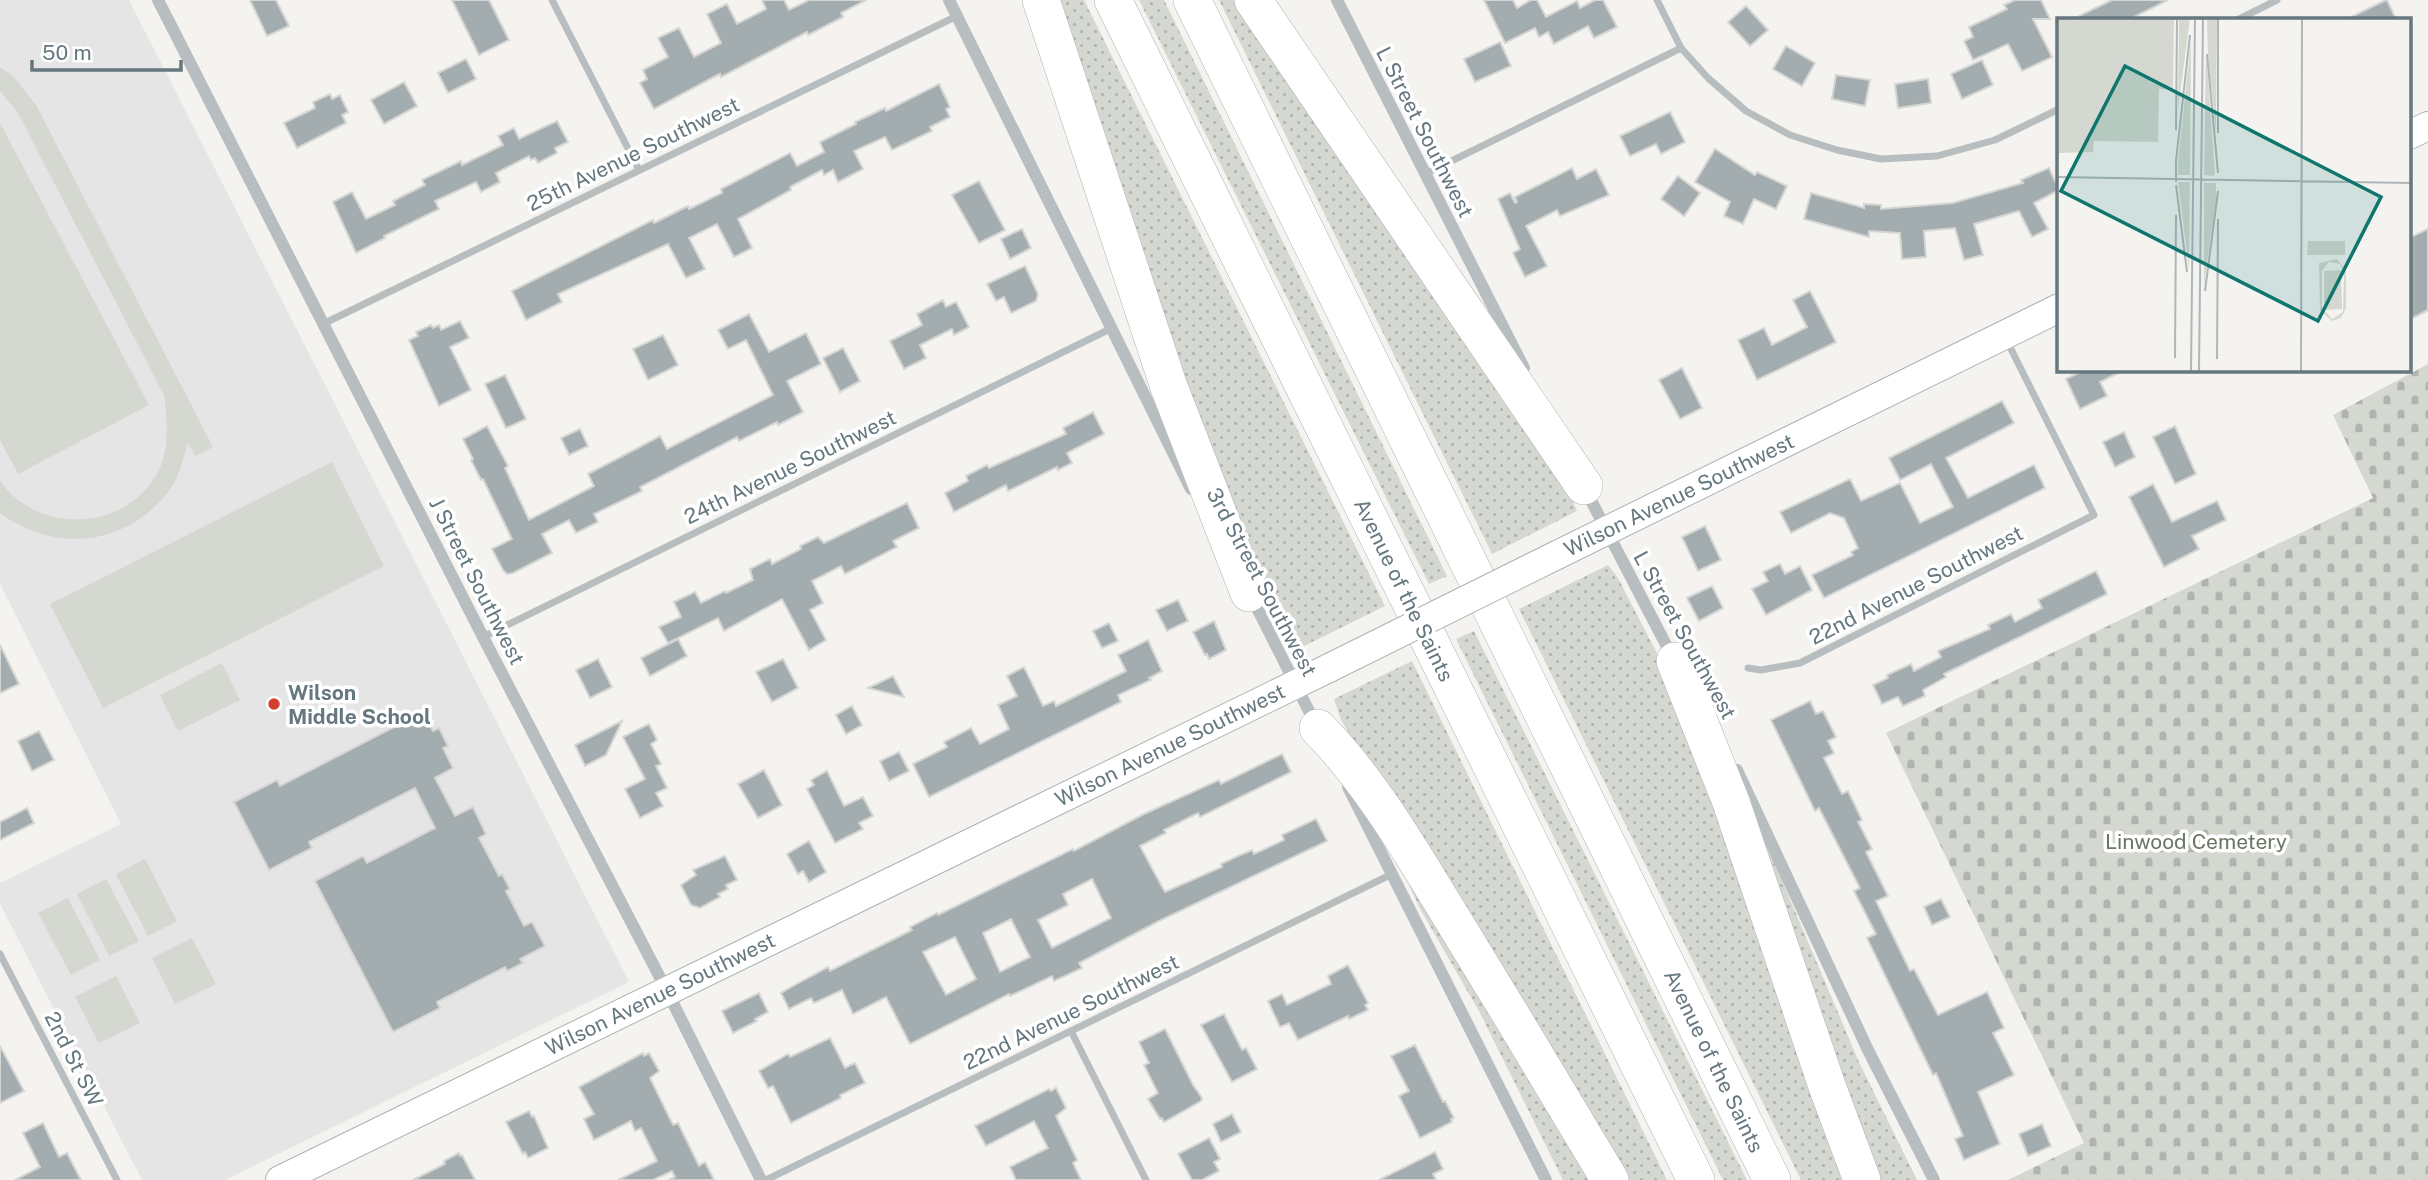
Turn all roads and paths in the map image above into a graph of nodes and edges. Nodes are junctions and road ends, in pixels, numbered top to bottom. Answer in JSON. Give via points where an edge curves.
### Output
{"nodes":[{"id":1,"x":158,"y":0,"type":"edge"},
{"id":2,"x":552,"y":0,"type":"edge"},
{"id":3,"x":949,"y":0,"type":"edge"},
{"id":4,"x":1041,"y":0,"type":"edge"},
{"id":5,"x":1113,"y":0,"type":"edge"},
{"id":6,"x":1192,"y":0,"type":"edge"},
{"id":7,"x":1253,"y":0,"type":"edge"},
{"id":8,"x":1337,"y":0,"type":"edge"},
{"id":9,"x":1657,"y":0,"type":"edge"},
{"id":10,"x":2277,"y":0,"type":"edge"},
{"id":11,"x":957,"y":16,"type":"junction"},
{"id":12,"x":2241,"y":18,"type":"edge"},
{"id":13,"x":1681,"y":48,"type":"junction"},
{"id":14,"x":2057,"y":110,"type":"edge"},
{"id":15,"x":2428,"y":126,"type":"edge"},
{"id":16,"x":2410,"y":135,"type":"edge"},
{"id":17,"x":639,"y":170,"type":"junction"},
{"id":18,"x":1425,"y":174,"type":"junction"},
{"id":19,"x":2057,"y":309,"type":"edge"},
{"id":20,"x":325,"y":323,"type":"junction"},
{"id":21,"x":1112,"y":328,"type":"junction"},
{"id":22,"x":2004,"y":335,"type":"junction"},
{"id":23,"x":1584,"y":486,"type":"junction"},
{"id":24,"x":1197,"y":503,"type":"dead end"},
{"id":25,"x":1208,"y":523,"type":"dead end"},
{"id":26,"x":1607,"y":531,"type":"junction"},
{"id":27,"x":1249,"y":593,"type":"junction"},
{"id":28,"x":483,"y":638,"type":"junction"},
{"id":29,"x":1675,"y":661,"type":"junction"},
{"id":30,"x":1748,"y":668,"type":"dead end"},
{"id":31,"x":1296,"y":684,"type":"junction"},
{"id":32,"x":1318,"y":728,"type":"junction"},
{"id":33,"x":1720,"y":736,"type":"dead end"},
{"id":34,"x":1731,"y":760,"type":"dead end"},
{"id":35,"x":1392,"y":874,"type":"junction"},
{"id":36,"x":0,"y":954,"type":"edge"},
{"id":37,"x":667,"y":991,"type":"junction"},
{"id":38,"x":1071,"y":1031,"type":"junction"},
{"id":39,"x":1544,"y":1179,"type":"edge"},
{"id":40,"x":117,"y":1180,"type":"edge"},
{"id":41,"x":280,"y":1180,"type":"edge"},
{"id":42,"x":763,"y":1180,"type":"edge"},
{"id":43,"x":1146,"y":1180,"type":"edge"},
{"id":44,"x":1610,"y":1180,"type":"edge"},
{"id":45,"x":1696,"y":1180,"type":"edge"},
{"id":46,"x":1772,"y":1180,"type":"edge"},
{"id":47,"x":1862,"y":1180,"type":"edge"},
{"id":48,"x":1934,"y":1180,"type":"edge"}],
"edges":[{"from":1,"to":20,"type":"street","name":"J Street Southwest"},
{"from":2,"to":17,"type":"street"},
{"from":3,"to":11,"type":"street","name":"3rd Street Southwest"},
{"from":4,"to":27,"type":"highway","via":[[1169,387]]},
{"from":5,"to":45,"type":"highway","name":"Avenue of the Saints"},
{"from":6,"to":46,"type":"highway","name":"Avenue of the Saints"},
{"from":7,"to":23,"type":"highway"},
{"from":8,"to":18,"type":"street","name":"L Street Southwest"},
{"from":9,"to":13,"type":"street"},
{"from":10,"to":12,"type":"street"},
{"from":11,"to":17,"type":"street","name":"25th Avenue Southwest"},
{"from":11,"to":21,"type":"street","name":"3rd Street Southwest"},
{"from":13,"to":14,"type":"street","via":[[1746,111],[1790,135],[1881,159],[1937,156],[1995,140]]},
{"from":13,"to":18,"type":"street"},
{"from":15,"to":16,"type":"main road"},
{"from":17,"to":20,"type":"street","name":"25th Avenue Southwest"},
{"from":18,"to":23,"type":"street","name":"L Street Southwest"},
{"from":19,"to":22,"type":"main road","name":"Wilson Avenue Southwest"},
{"from":20,"to":28,"type":"street","name":"J Street Southwest"},
{"from":21,"to":24,"type":"street","name":"3rd Street Southwest"},
{"from":21,"to":28,"type":"street","name":"24th Avenue Southwest"},
{"from":22,"to":26,"type":"main road","name":"Wilson Avenue Southwest"},
{"from":22,"to":30,"type":"street","name":"22nd Avenue Southwest","via":[[2094,515],[1800,663]]},
{"from":23,"to":26,"type":"street","name":"L Street Southwest"},
{"from":25,"to":27,"type":"street","name":"3rd Street Southwest"},
{"from":26,"to":29,"type":"street","name":"L Street Southwest"},
{"from":26,"to":31,"type":"main road","name":"Wilson Avenue Southwest","bridge":true},
{"from":27,"to":31,"type":"street","name":"3rd Street Southwest"},
{"from":28,"to":37,"type":"street","name":"J Street Southwest"},
{"from":29,"to":33,"type":"street","name":"L Street Southwest"},
{"from":29,"to":47,"type":"highway","via":[[1731,802]]},
{"from":31,"to":32,"type":"street","name":"3rd Street Southwest"},
{"from":31,"to":37,"type":"main road","name":"Wilson Avenue Southwest"},
{"from":32,"to":35,"type":"street","name":"3rd Street Southwest"},
{"from":32,"to":44,"type":"highway","via":[[1359,775],[1406,844]]},
{"from":34,"to":48,"type":"street"},
{"from":35,"to":38,"type":"street","name":"22nd Avenue Southwest"},
{"from":35,"to":39,"type":"street","name":"3rd Street Southwest"},
{"from":36,"to":40,"type":"street","name":"2nd St SW"},
{"from":37,"to":41,"type":"main road","name":"Wilson Avenue Southwest"},
{"from":37,"to":42,"type":"street","name":"J Street Southwest"},
{"from":38,"to":42,"type":"street","name":"22nd Avenue Southwest"},
{"from":38,"to":43,"type":"street"}]}
